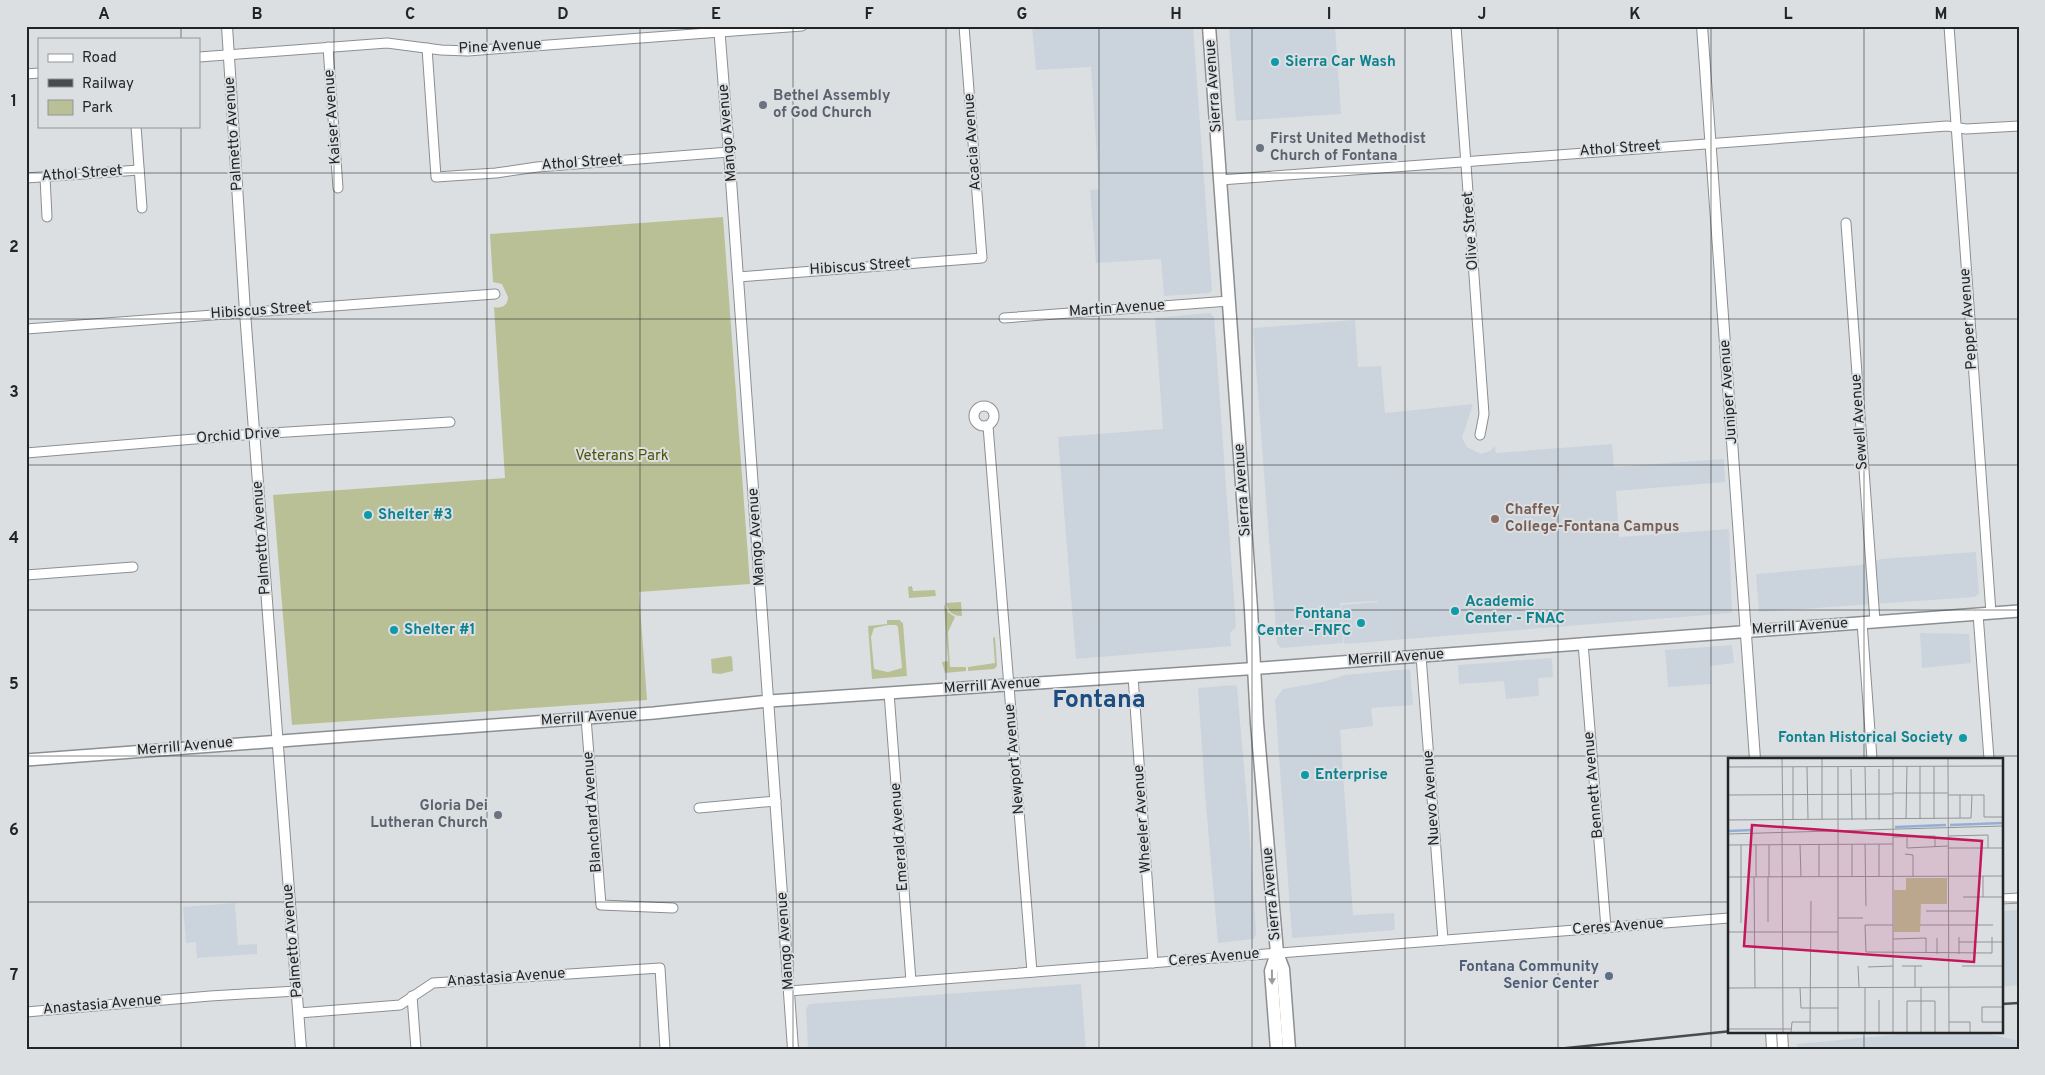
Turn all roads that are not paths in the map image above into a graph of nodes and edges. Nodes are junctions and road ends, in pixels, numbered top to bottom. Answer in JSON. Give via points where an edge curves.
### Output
{"nodes":[{"id":1,"x":227,"y":26,"type":"edge"},
{"id":2,"x":802,"y":26,"type":"edge"},
{"id":3,"x":964,"y":26,"type":"edge"},
{"id":4,"x":1209,"y":26,"type":"edge"},
{"id":5,"x":1456,"y":26,"type":"edge"},
{"id":6,"x":1702,"y":26,"type":"edge"},
{"id":7,"x":1949,"y":26,"type":"edge"},
{"id":8,"x":719,"y":29,"type":"edge"},
{"id":9,"x":328,"y":47,"type":"junction"},
{"id":10,"x":427,"y":48,"type":"junction"},
{"id":11,"x":229,"y":55,"type":"junction"},
{"id":12,"x":200,"y":57,"type":"edge"},
{"id":13,"x":2019,"y":126,"type":"edge"},
{"id":14,"x":136,"y":128,"type":"edge"},
{"id":15,"x":1956,"y":128,"type":"junction"},
{"id":16,"x":1711,"y":143,"type":"junction"},
{"id":17,"x":730,"y":152,"type":"junction"},
{"id":18,"x":1466,"y":161,"type":"junction"},
{"id":19,"x":139,"y":170,"type":"junction"},
{"id":20,"x":45,"y":177,"type":"junction"},
{"id":21,"x":26,"y":178,"type":"edge"},
{"id":22,"x":1220,"y":180,"type":"junction"},
{"id":23,"x":338,"y":188,"type":"dead end"},
{"id":24,"x":142,"y":208,"type":"dead end"},
{"id":25,"x":47,"y":217,"type":"dead end"},
{"id":26,"x":1846,"y":223,"type":"dead end"},
{"id":27,"x":982,"y":258,"type":"joint"},
{"id":28,"x":738,"y":277,"type":"junction"},
{"id":29,"x":495,"y":294,"type":"dead end"},
{"id":30,"x":1229,"y":301,"type":"junction"},
{"id":31,"x":245,"y":312,"type":"junction"},
{"id":32,"x":1004,"y":318,"type":"dead end"},
{"id":33,"x":26,"y":329,"type":"edge"},
{"id":34,"x":450,"y":422,"type":"dead end"},
{"id":35,"x":988,"y":426,"type":"dead end"},
{"id":36,"x":255,"y":434,"type":"junction"},
{"id":37,"x":1480,"y":435,"type":"dead end"},
{"id":38,"x":26,"y":453,"type":"edge"},
{"id":39,"x":133,"y":567,"type":"dead end"},
{"id":40,"x":26,"y":575,"type":"edge"},
{"id":41,"x":2019,"y":610,"type":"edge"},
{"id":42,"x":1992,"y":612,"type":"junction"},
{"id":43,"x":1978,"y":614,"type":"junction"},
{"id":44,"x":1875,"y":621,"type":"junction"},
{"id":45,"x":1862,"y":622,"type":"junction"},
{"id":46,"x":1747,"y":631,"type":"junction"},
{"id":47,"x":1583,"y":643,"type":"junction"},
{"id":48,"x":1421,"y":656,"type":"junction"},
{"id":49,"x":1254,"y":669,"type":"junction"},
{"id":50,"x":1133,"y":676,"type":"junction"},
{"id":51,"x":1009,"y":685,"type":"junction"},
{"id":52,"x":889,"y":693,"type":"junction"},
{"id":53,"x":770,"y":701,"type":"junction"},
{"id":54,"x":586,"y":718,"type":"junction"},
{"id":55,"x":277,"y":740,"type":"junction"},
{"id":56,"x":1755,"y":758,"type":"edge"},
{"id":57,"x":1872,"y":758,"type":"edge"},
{"id":58,"x":1989,"y":758,"type":"edge"},
{"id":59,"x":26,"y":760,"type":"edge"},
{"id":60,"x":776,"y":801,"type":"junction"},
{"id":61,"x":699,"y":808,"type":"dead end"},
{"id":62,"x":2019,"y":898,"type":"edge"},
{"id":63,"x":2002,"y":899,"type":"edge"},
{"id":64,"x":674,"y":908,"type":"dead end"},
{"id":65,"x":1728,"y":918,"type":"edge"},
{"id":66,"x":1606,"y":928,"type":"junction"},
{"id":67,"x":1442,"y":940,"type":"junction"},
{"id":68,"x":1277,"y":953,"type":"junction"},
{"id":69,"x":1153,"y":963,"type":"junction"},
{"id":70,"x":1032,"y":972,"type":"junction"},
{"id":71,"x":911,"y":981,"type":"junction"},
{"id":72,"x":297,"y":990,"type":"junction"},
{"id":73,"x":789,"y":991,"type":"junction"},
{"id":74,"x":412,"y":996,"type":"junction"},
{"id":75,"x":26,"y":1012,"type":"edge"},
{"id":76,"x":299,"y":1013,"type":"junction"},
{"id":77,"x":1771,"y":1032,"type":"edge"},
{"id":78,"x":1782,"y":1032,"type":"edge"},
{"id":79,"x":301,"y":1049,"type":"edge"},
{"id":80,"x":416,"y":1049,"type":"edge"},
{"id":81,"x":665,"y":1049,"type":"edge"},
{"id":82,"x":793,"y":1049,"type":"edge"},
{"id":83,"x":1276,"y":1049,"type":"edge"},
{"id":84,"x":1289,"y":1049,"type":"edge"},
{"id":85,"x":1772,"y":1049,"type":"edge"},
{"id":86,"x":1783,"y":1049,"type":"edge"}],
"edges":[{"from":1,"to":11,"type":"street","name":"Palmetto Avenue"},
{"from":2,"to":8,"type":"street","name":"Pine Avenue"},
{"from":3,"to":27,"type":"street","name":"Acacia Avenue"},
{"from":4,"to":22,"type":"main road","name":"Sierra Avenue"},
{"from":5,"to":18,"type":"street","name":"Olive Street"},
{"from":6,"to":16,"type":"street","name":"Juniper Avenue"},
{"from":7,"to":15,"type":"street","name":"Pepper Avenue"},
{"from":8,"to":10,"type":"street","name":"Pine Avenue","via":[[468,51]]},
{"from":8,"to":17,"type":"street","name":"Mango Avenue"},
{"from":9,"to":10,"type":"street","name":"Pine Avenue","via":[[387,43]]},
{"from":9,"to":11,"type":"street","name":"Pine Avenue"},
{"from":9,"to":23,"type":"street","name":"Kaiser Avenue"},
{"from":10,"to":17,"type":"street","name":"Athol Street","via":[[436,178]]},
{"from":11,"to":12,"type":"street","name":"Pine Avenue"},
{"from":11,"to":31,"type":"street","name":"Palmetto Avenue"},
{"from":13,"to":15,"type":"street","name":"Athol Street"},
{"from":14,"to":19,"type":"street"},
{"from":15,"to":16,"type":"street","name":"Athol Street","via":[[1947,126]]},
{"from":15,"to":42,"type":"street","name":"Pepper Avenue"},
{"from":16,"to":18,"type":"street","name":"Athol Street"},
{"from":16,"to":46,"type":"street","name":"Juniper Avenue"},
{"from":17,"to":28,"type":"street","name":"Mango Avenue"},
{"from":18,"to":22,"type":"street","name":"Athol Street"},
{"from":18,"to":37,"type":"street","name":"Olive Street","via":[[1484,414]]},
{"from":19,"to":20,"type":"street","name":"Athol Street"},
{"from":19,"to":24,"type":"street"},
{"from":20,"to":21,"type":"street","name":"Athol Street"},
{"from":20,"to":25,"type":"street"},
{"from":22,"to":30,"type":"main road","name":"Sierra Avenue"},
{"from":26,"to":44,"type":"street","name":"Sewell Avenue"},
{"from":27,"to":28,"type":"street","name":"Hibiscus Street"},
{"from":28,"to":53,"type":"street","name":"Mango Avenue"},
{"from":29,"to":31,"type":"street","name":"Hibiscus Street"},
{"from":30,"to":32,"type":"street","name":"Martin Avenue"},
{"from":30,"to":49,"type":"main road","name":"Sierra Avenue"},
{"from":31,"to":33,"type":"street","name":"Hibiscus Street"},
{"from":31,"to":36,"type":"street","name":"Palmetto Avenue"},
{"from":34,"to":36,"type":"street","name":"Orchid Drive"},
{"from":35,"to":51,"type":"street","name":"Newport Avenue"},
{"from":36,"to":38,"type":"street","name":"Orchid Drive"},
{"from":36,"to":55,"type":"street","name":"Palmetto Avenue"},
{"from":39,"to":40,"type":"street"},
{"from":41,"to":42,"type":"main road","name":"Merrill Avenue"},
{"from":42,"to":43,"type":"main road","name":"Merrill Avenue"},
{"from":43,"to":44,"type":"main road","name":"Merrill Avenue"},
{"from":43,"to":58,"type":"street"},
{"from":44,"to":45,"type":"main road","name":"Merrill Avenue"},
{"from":45,"to":46,"type":"main road","name":"Merrill Avenue"},
{"from":45,"to":57,"type":"street"},
{"from":46,"to":47,"type":"main road","name":"Merrill Avenue"},
{"from":46,"to":56,"type":"street","name":"Juniper Avenue"},
{"from":47,"to":48,"type":"main road","name":"Merrill Avenue"},
{"from":47,"to":66,"type":"street","name":"Bennett Avenue"},
{"from":48,"to":49,"type":"main road","name":"Merrill Avenue"},
{"from":48,"to":67,"type":"street","name":"Nuevo Avenue"},
{"from":49,"to":50,"type":"main road","name":"Merrill Avenue"},
{"from":49,"to":68,"type":"main road","name":"Sierra Avenue"},
{"from":50,"to":51,"type":"main road","name":"Merrill Avenue"},
{"from":50,"to":69,"type":"street","name":"Wheeler Avenue"},
{"from":51,"to":52,"type":"main road","name":"Merrill Avenue"},
{"from":51,"to":70,"type":"street","name":"Newport Avenue"},
{"from":52,"to":53,"type":"main road","name":"Merrill Avenue"},
{"from":52,"to":71,"type":"street","name":"Emerald Avenue"},
{"from":53,"to":54,"type":"main road","name":"Merrill Avenue"},
{"from":53,"to":60,"type":"street","name":"Mango Avenue"},
{"from":54,"to":55,"type":"main road","name":"Merrill Avenue"},
{"from":54,"to":64,"type":"street","name":"Blanchard Avenue","via":[[601,905]]},
{"from":55,"to":59,"type":"main road","name":"Merrill Avenue"},
{"from":55,"to":72,"type":"street","name":"Palmetto Avenue"},
{"from":60,"to":61,"type":"street"},
{"from":60,"to":73,"type":"street","name":"Mango Avenue"},
{"from":62,"to":63,"type":"street"},
{"from":65,"to":66,"type":"street","name":"Ceres Avenue"},
{"from":66,"to":67,"type":"street","name":"Ceres Avenue"},
{"from":67,"to":68,"type":"street","name":"Ceres Avenue"},
{"from":68,"to":69,"type":"street","name":"Ceres Avenue"},
{"from":68,"to":83,"type":"main road","name":"Sierra Avenue","one_way":true,"via":[[1271,971]]},
{"from":68,"to":84,"type":"main road","name":"Sierra Avenue","via":[[1283,970]]},
{"from":69,"to":70,"type":"street","name":"Ceres Avenue"},
{"from":70,"to":71,"type":"street","name":"Ceres Avenue"},
{"from":71,"to":73,"type":"street","name":"Ceres Avenue"},
{"from":72,"to":75,"type":"street","name":"Anastasia Avenue"},
{"from":72,"to":76,"type":"street","name":"Palmetto Avenue"},
{"from":73,"to":82,"type":"street","name":"Mango Avenue"},
{"from":74,"to":76,"type":"street","name":"Anastasia Avenue","via":[[400,1005]]},
{"from":74,"to":80,"type":"street"},
{"from":74,"to":81,"type":"street","name":"Anastasia Avenue","via":[[434,983],[660,968]]},
{"from":76,"to":79,"type":"street","name":"Palmetto Avenue"},
{"from":77,"to":85,"type":"street"},
{"from":78,"to":86,"type":"street"}]}
